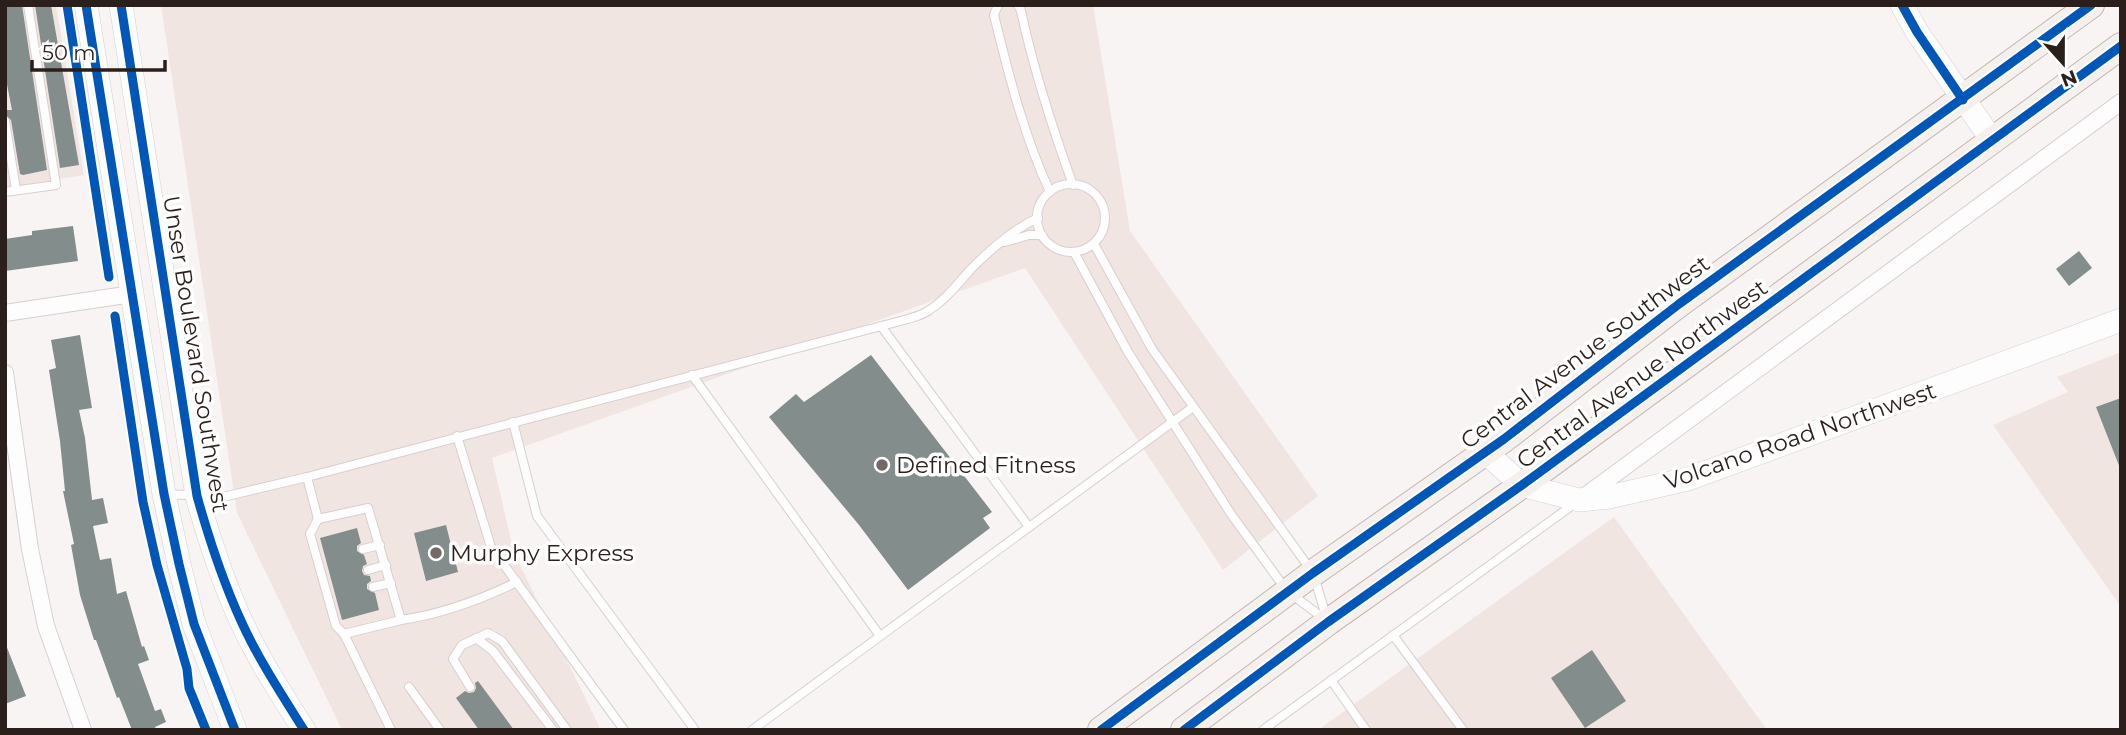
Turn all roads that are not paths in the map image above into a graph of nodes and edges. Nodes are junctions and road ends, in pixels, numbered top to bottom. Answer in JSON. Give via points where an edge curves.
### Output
{"nodes":[{"id":1,"x":28,"y":5,"type":"edge"},
{"id":2,"x":86,"y":5,"type":"edge"},
{"id":3,"x":121,"y":5,"type":"edge"},
{"id":4,"x":998,"y":5,"type":"edge"},
{"id":5,"x":1017,"y":5,"type":"edge"},
{"id":6,"x":1902,"y":5,"type":"edge"},
{"id":7,"x":2091,"y":5,"type":"edge"},
{"id":8,"x":2121,"y":46,"type":"edge"},
{"id":9,"x":1963,"y":100,"type":"junction"},
{"id":10,"x":2121,"y":102,"type":"edge"},
{"id":11,"x":5,"y":121,"type":"edge"},
{"id":12,"x":1992,"y":140,"type":"junction"},
{"id":13,"x":1073,"y":185,"type":"junction"},
{"id":14,"x":16,"y":190,"type":"junction"},
{"id":15,"x":5,"y":192,"type":"edge"},
{"id":16,"x":1050,"y":192,"type":"junction"},
{"id":17,"x":1038,"y":218,"type":"junction"},
{"id":18,"x":1042,"y":235,"type":"junction"},
{"id":19,"x":999,"y":244,"type":"junction"},
{"id":20,"x":1094,"y":244,"type":"junction"},
{"id":21,"x":1074,"y":252,"type":"junction"},
{"id":22,"x":132,"y":294,"type":"junction"},
{"id":23,"x":5,"y":313,"type":"edge"},
{"id":24,"x":2121,"y":320,"type":"edge"},
{"id":25,"x":881,"y":326,"type":"junction"},
{"id":26,"x":5,"y":373,"type":"edge"},
{"id":27,"x":692,"y":375,"type":"junction"},
{"id":28,"x":1193,"y":407,"type":"junction"},
{"id":29,"x":513,"y":422,"type":"junction"},
{"id":30,"x":1172,"y":422,"type":"junction"},
{"id":31,"x":457,"y":436,"type":"junction"},
{"id":32,"x":1485,"y":452,"type":"junction"},
{"id":33,"x":307,"y":477,"type":"junction"},
{"id":34,"x":1522,"y":485,"type":"junction"},
{"id":35,"x":164,"y":494,"type":"junction"},
{"id":36,"x":197,"y":496,"type":"junction"},
{"id":37,"x":1579,"y":500,"type":"junction"},
{"id":38,"x":318,"y":519,"type":"junction"},
{"id":39,"x":1029,"y":527,"type":"junction"},
{"id":40,"x":380,"y":545,"type":"junction"},
{"id":41,"x":363,"y":550,"type":"dead end"},
{"id":42,"x":386,"y":565,"type":"junction"},
{"id":43,"x":368,"y":570,"type":"dead end"},
{"id":44,"x":1313,"y":572,"type":"junction"},
{"id":45,"x":517,"y":582,"type":"junction"},
{"id":46,"x":391,"y":583,"type":"junction"},
{"id":47,"x":373,"y":587,"type":"dead end"},
{"id":48,"x":1287,"y":591,"type":"junction"},
{"id":49,"x":401,"y":620,"type":"junction"},
{"id":50,"x":1328,"y":622,"type":"junction"},
{"id":51,"x":344,"y":634,"type":"junction"},
{"id":52,"x":1393,"y":635,"type":"junction"},
{"id":53,"x":880,"y":636,"type":"junction"},
{"id":54,"x":476,"y":638,"type":"junction"},
{"id":55,"x":1331,"y":680,"type":"junction"},
{"id":56,"x":409,"y":687,"type":"dead end"},
{"id":57,"x":470,"y":687,"type":"dead end"},
{"id":58,"x":620,"y":729,"type":"edge"},
{"id":59,"x":83,"y":730,"type":"edge"},
{"id":60,"x":235,"y":730,"type":"edge"},
{"id":61,"x":304,"y":730,"type":"edge"},
{"id":62,"x":391,"y":730,"type":"edge"},
{"id":63,"x":440,"y":730,"type":"edge"},
{"id":64,"x":553,"y":730,"type":"edge"},
{"id":65,"x":567,"y":730,"type":"edge"},
{"id":66,"x":695,"y":730,"type":"edge"},
{"id":67,"x":752,"y":730,"type":"edge"},
{"id":68,"x":1101,"y":730,"type":"edge"},
{"id":69,"x":1184,"y":730,"type":"edge"},
{"id":70,"x":1263,"y":730,"type":"edge"},
{"id":71,"x":1366,"y":730,"type":"edge"},
{"id":72,"x":1463,"y":730,"type":"edge"}],
"edges":[{"from":1,"to":14,"type":"lane","via":[[56,185]]},
{"from":2,"to":22,"type":"main road"},
{"from":3,"to":36,"type":"main road","name":"Unser Boulevard Southwest"},
{"from":4,"to":16,"type":"lane","via":[[994,15],[1014,95]]},
{"from":5,"to":13,"type":"lane"},
{"from":6,"to":9,"type":"main road"},
{"from":7,"to":9,"type":"main road","name":"Central Avenue Southwest"},
{"from":8,"to":12,"type":"main road","name":"Central Avenue Northwest"},
{"from":9,"to":12,"type":"main road"},
{"from":9,"to":32,"type":"main road","name":"Central Avenue Southwest","via":[[1679,304]]},
{"from":10,"to":37,"type":"street"},
{"from":11,"to":14,"type":"lane"},
{"from":12,"to":34,"type":"main road","name":"Central Avenue Northwest"},
{"from":13,"to":16,"type":"lane"},
{"from":13,"to":20,"type":"lane","via":[[1094,193],[1105,212],[1105,224]]},
{"from":14,"to":15,"type":"lane"},
{"from":16,"to":17,"type":"lane"},
{"from":17,"to":18,"type":"lane"},
{"from":17,"to":19,"type":"lane"},
{"from":18,"to":19,"type":"lane"},
{"from":18,"to":21,"type":"lane","via":[[1055,248]]},
{"from":19,"to":25,"type":"lane","via":[[927,312]]},
{"from":20,"to":21,"type":"lane"},
{"from":20,"to":28,"type":"lane","via":[[1152,349]]},
{"from":21,"to":30,"type":"lane"},
{"from":22,"to":23,"type":"street"},
{"from":22,"to":35,"type":"main road"},
{"from":24,"to":37,"type":"main road","name":"Volcano Road Northwest","via":[[1688,479]]},
{"from":25,"to":27,"type":"lane"},
{"from":25,"to":39,"type":"lane"},
{"from":26,"to":59,"type":"street","via":[[46,626]]},
{"from":27,"to":29,"type":"lane"},
{"from":27,"to":53,"type":"lane"},
{"from":28,"to":30,"type":"lane"},
{"from":28,"to":44,"type":"lane"},
{"from":29,"to":31,"type":"lane"},
{"from":29,"to":66,"type":"lane","via":[[537,516]]},
{"from":30,"to":39,"type":"lane"},
{"from":30,"to":48,"type":"lane"},
{"from":31,"to":33,"type":"lane"},
{"from":31,"to":45,"type":"lane","via":[[491,548]]},
{"from":32,"to":34,"type":"main road","name":"Volcano Road Northwest"},
{"from":32,"to":44,"type":"main road","name":"Central Avenue Southwest"},
{"from":33,"to":36,"type":"lane","via":[[223,497]]},
{"from":33,"to":38,"type":"lane"},
{"from":34,"to":37,"type":"main road","name":"Volcano Road Northwest"},
{"from":34,"to":50,"type":"main road","name":"Central Avenue Northwest"},
{"from":35,"to":36,"type":"lane"},
{"from":35,"to":60,"type":"main road","via":[[194,624]]},
{"from":36,"to":61,"type":"main road","name":"Unser Boulevard Southwest","via":[[242,623]]},
{"from":37,"to":52,"type":"lane"},
{"from":38,"to":40,"type":"lane","via":[[368,508]]},
{"from":38,"to":51,"type":"lane","via":[[310,534],[332,600],[335,626]]},
{"from":39,"to":53,"type":"lane"},
{"from":40,"to":41,"type":"lane"},
{"from":40,"to":42,"type":"lane"},
{"from":42,"to":43,"type":"lane"},
{"from":42,"to":46,"type":"lane"},
{"from":44,"to":48,"type":"main road","name":"Central Avenue Southwest"},
{"from":44,"to":50,"type":"lane"},
{"from":45,"to":49,"type":"lane","via":[[478,600]]},
{"from":45,"to":58,"type":"lane"},
{"from":46,"to":47,"type":"lane"},
{"from":46,"to":49,"type":"lane"},
{"from":48,"to":50,"type":"lane"},
{"from":48,"to":68,"type":"main road","name":"Central Avenue Southwest"},
{"from":49,"to":51,"type":"lane"},
{"from":50,"to":69,"type":"main road","name":"Central Avenue Northwest"},
{"from":51,"to":62,"type":"lane"},
{"from":52,"to":55,"type":"lane"},
{"from":52,"to":72,"type":"lane"},
{"from":53,"to":67,"type":"lane"},
{"from":54,"to":57,"type":"lane","via":[[462,645],[453,659]]},
{"from":54,"to":64,"type":"lane","via":[[493,651]]},
{"from":54,"to":65,"type":"lane","via":[[488,633],[502,641]]},
{"from":55,"to":70,"type":"lane"},
{"from":55,"to":71,"type":"lane"},
{"from":56,"to":63,"type":"lane"}]}
